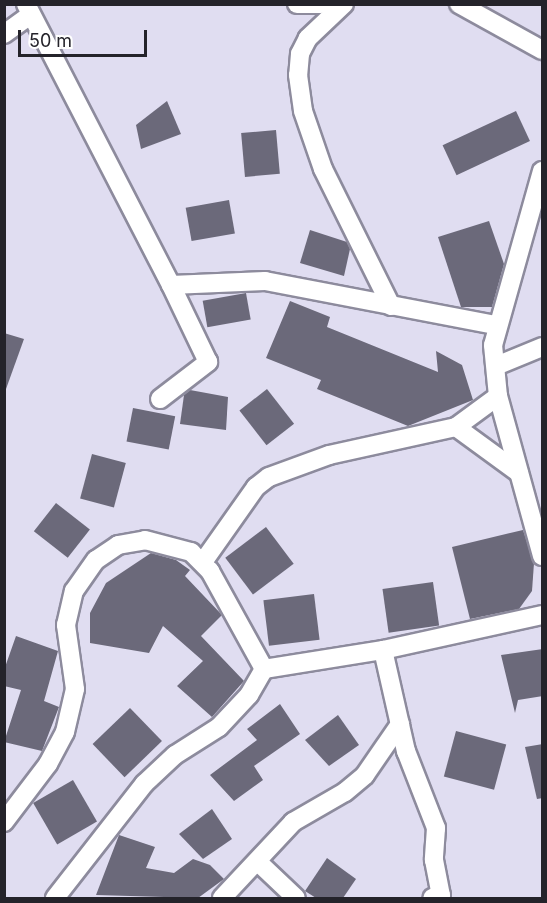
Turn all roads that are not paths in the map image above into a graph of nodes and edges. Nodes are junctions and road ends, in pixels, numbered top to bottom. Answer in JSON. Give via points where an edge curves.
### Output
{"nodes":[{"id":1,"x":297,"y":4,"type":"edge"},
{"id":2,"x":321,"y":4,"type":"edge"},
{"id":3,"x":344,"y":4,"type":"edge"},
{"id":4,"x":459,"y":4,"type":"edge"},
{"id":5,"x":28,"y":10,"type":"edge"},
{"id":6,"x":4,"y":34,"type":"edge"},
{"id":7,"x":543,"y":50,"type":"edge"},
{"id":8,"x":543,"y":171,"type":"edge"},
{"id":9,"x":171,"y":285,"type":"junction"},
{"id":10,"x":391,"y":306,"type":"junction"},
{"id":11,"x":496,"y":325,"type":"junction"},
{"id":12,"x":543,"y":347,"type":"edge"},
{"id":13,"x":496,"y":366,"type":"junction"},
{"id":14,"x":498,"y":396,"type":"junction"},
{"id":15,"x":160,"y":399,"type":"dead end"},
{"id":16,"x":456,"y":426,"type":"junction"},
{"id":17,"x":519,"y":473,"type":"junction"},
{"id":18,"x":543,"y":556,"type":"edge"},
{"id":19,"x":203,"y":562,"type":"junction"},
{"id":20,"x":543,"y":615,"type":"edge"},
{"id":21,"x":383,"y":650,"type":"junction"},
{"id":22,"x":264,"y":669,"type":"junction"},
{"id":23,"x":400,"y":724,"type":"junction"},
{"id":24,"x":4,"y":822,"type":"edge"},
{"id":25,"x":258,"y":862,"type":"junction"},
{"id":26,"x":439,"y":897,"type":"edge"},
{"id":27,"x":55,"y":898,"type":"edge"},
{"id":28,"x":222,"y":898,"type":"edge"},
{"id":29,"x":296,"y":898,"type":"edge"}],
"edges":[{"from":1,"to":2,"type":"street"},
{"from":3,"to":10,"type":"street","via":[[308,38],[300,54],[297,75],[303,111],[323,169]]},
{"from":4,"to":7,"type":"street"},
{"from":5,"to":6,"type":"street"},
{"from":5,"to":9,"type":"street"},
{"from":8,"to":11,"type":"street"},
{"from":9,"to":10,"type":"street","via":[[265,281]]},
{"from":9,"to":15,"type":"street","via":[[208,362]]},
{"from":10,"to":11,"type":"street"},
{"from":11,"to":13,"type":"street"},
{"from":12,"to":13,"type":"street"},
{"from":13,"to":14,"type":"street"},
{"from":14,"to":16,"type":"street"},
{"from":14,"to":17,"type":"street"},
{"from":16,"to":17,"type":"street"},
{"from":16,"to":19,"type":"street","via":[[329,455],[269,477],[256,487]]},
{"from":17,"to":18,"type":"street"},
{"from":19,"to":22,"type":"street"},
{"from":19,"to":24,"type":"street","via":[[175,546],[131,541],[107,552],[85,574],[68,607],[75,689],[65,732],[48,764]]},
{"from":20,"to":21,"type":"street"},
{"from":21,"to":22,"type":"street"},
{"from":21,"to":23,"type":"street"},
{"from":22,"to":27,"type":"street","via":[[249,695],[219,727],[175,754],[151,777]]},
{"from":23,"to":25,"type":"street","via":[[365,775],[345,792],[293,822]]},
{"from":23,"to":26,"type":"street","via":[[436,828],[434,860]]},
{"from":25,"to":28,"type":"street"},
{"from":25,"to":29,"type":"street"}]}
